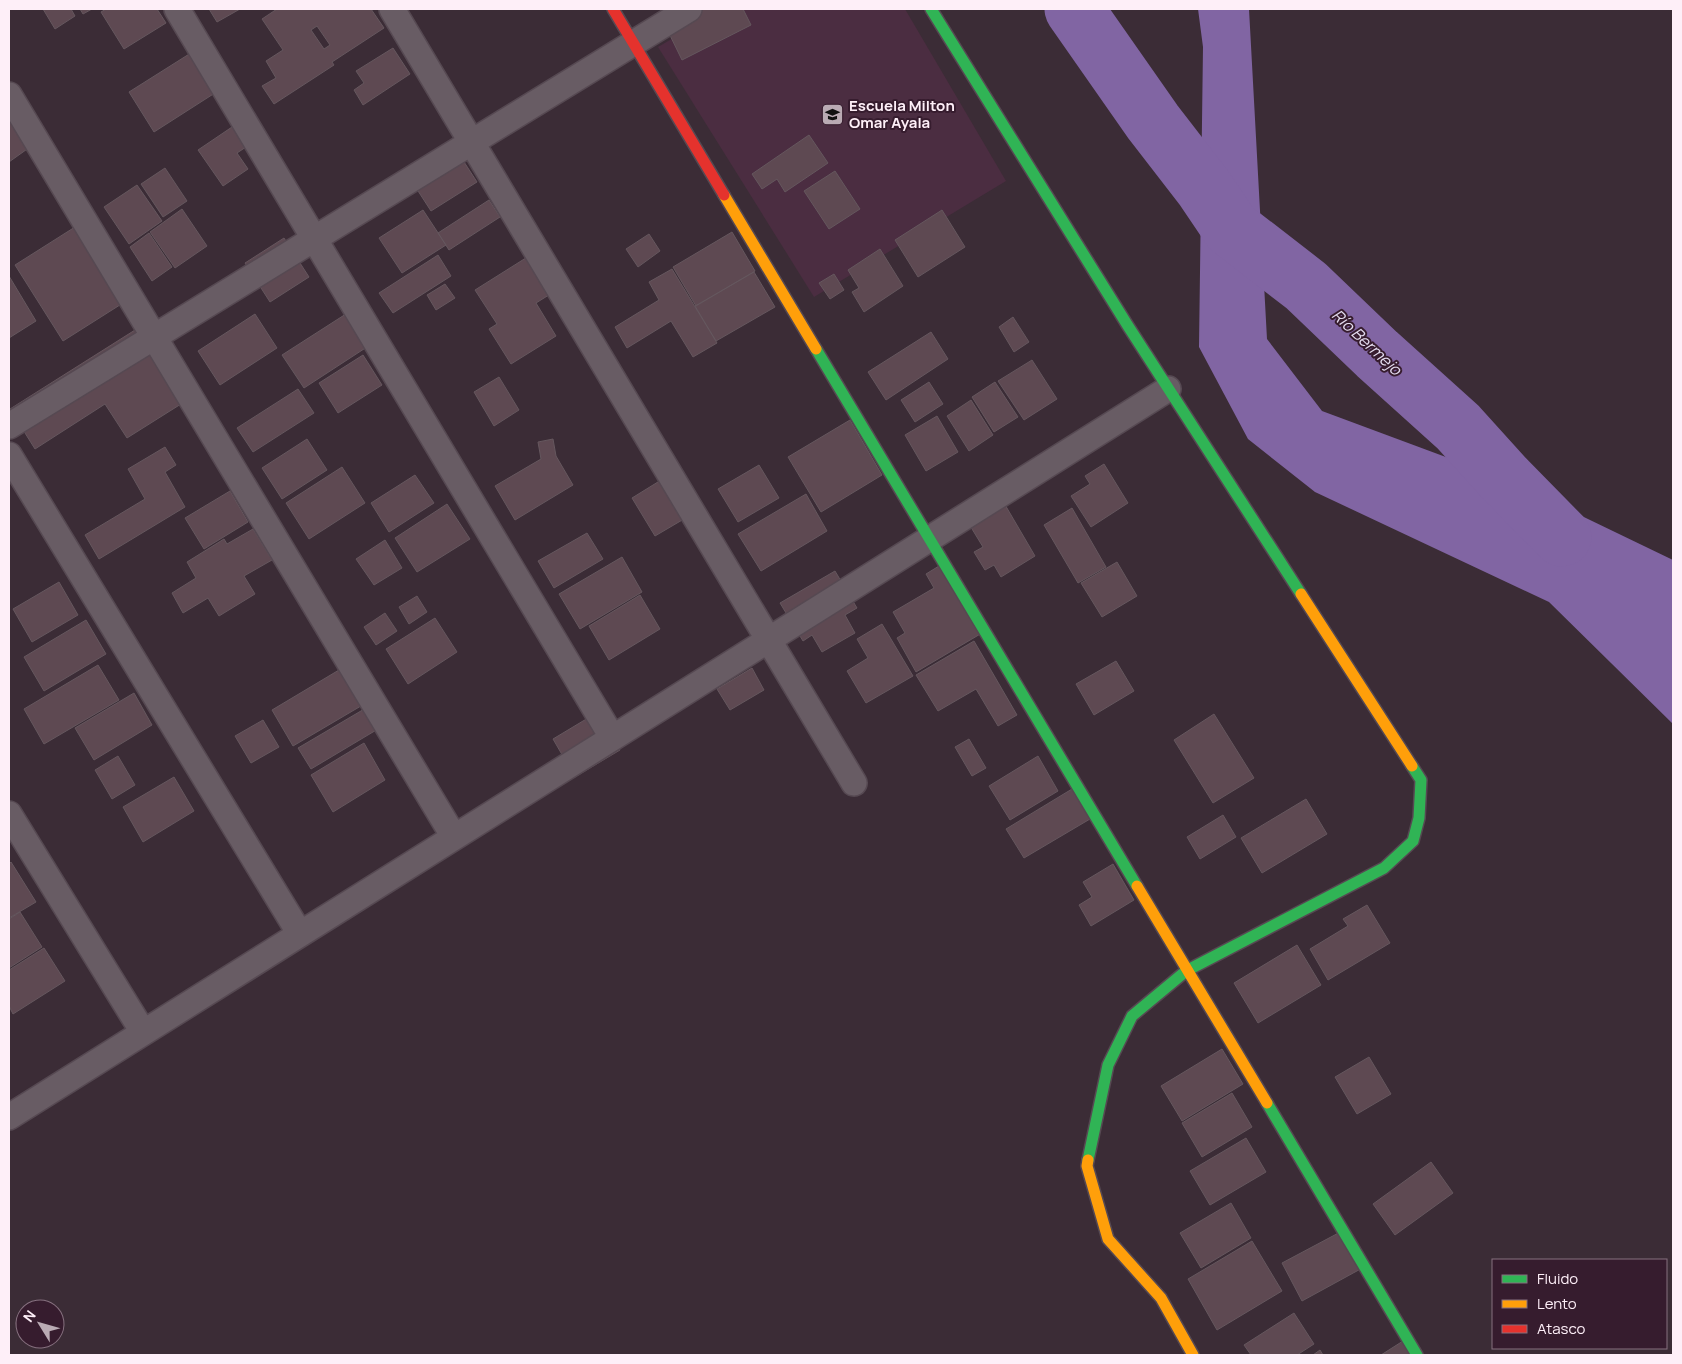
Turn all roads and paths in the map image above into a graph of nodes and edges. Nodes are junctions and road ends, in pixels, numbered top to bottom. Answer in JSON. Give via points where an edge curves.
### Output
{"nodes":[{"id":1,"x":177,"y":9,"type":"edge"},
{"id":2,"x":392,"y":9,"type":"edge"},
{"id":3,"x":613,"y":9,"type":"edge"},
{"id":4,"x":690,"y":9,"type":"edge"},
{"id":5,"x":931,"y":9,"type":"edge"},
{"id":6,"x":633,"y":43,"type":"junction"},
{"id":7,"x":9,"y":95,"type":"edge"},
{"id":8,"x":472,"y":142,"type":"junction"},
{"id":9,"x":314,"y":238,"type":"junction"},
{"id":10,"x":154,"y":336,"type":"junction"},
{"id":11,"x":1168,"y":389,"type":"junction"},
{"id":12,"x":9,"y":426,"type":"edge"},
{"id":13,"x":9,"y":455,"type":"edge"},
{"id":14,"x":612,"y":737,"type":"junction"},
{"id":15,"x":854,"y":783,"type":"dead end"},
{"id":16,"x":9,"y":814,"type":"edge"},
{"id":17,"x":454,"y":837,"type":"junction"},
{"id":18,"x":300,"y":934,"type":"junction"},
{"id":19,"x":1186,"y":971,"type":"junction"},
{"id":20,"x":143,"y":1032,"type":"junction"},
{"id":21,"x":9,"y":1117,"type":"edge"},
{"id":22,"x":1193,"y":1355,"type":"edge"},
{"id":23,"x":1417,"y":1355,"type":"edge"}],
"edges":[{"from":1,"to":9,"type":"street"},
{"from":2,"to":8,"type":"street"},
{"from":3,"to":6,"type":"street"},
{"from":4,"to":6,"type":"street"},
{"from":5,"to":11,"type":"street"},
{"from":6,"to":8,"type":"street"},
{"from":6,"to":19,"type":"street"},
{"from":7,"to":10,"type":"street"},
{"from":8,"to":9,"type":"street"},
{"from":8,"to":15,"type":"street"},
{"from":9,"to":10,"type":"street"},
{"from":9,"to":14,"type":"street"},
{"from":10,"to":12,"type":"street"},
{"from":10,"to":17,"type":"street"},
{"from":11,"to":14,"type":"street"},
{"from":11,"to":19,"type":"street","via":[[1420,780],[1419,818],[1413,841],[1384,868]]},
{"from":13,"to":18,"type":"street"},
{"from":14,"to":17,"type":"street"},
{"from":16,"to":20,"type":"street"},
{"from":17,"to":18,"type":"street"},
{"from":18,"to":20,"type":"street"},
{"from":19,"to":22,"type":"street","via":[[1132,1016],[1108,1065],[1087,1166],[1108,1239],[1162,1298]]},
{"from":19,"to":23,"type":"street"},
{"from":20,"to":21,"type":"street"}]}
